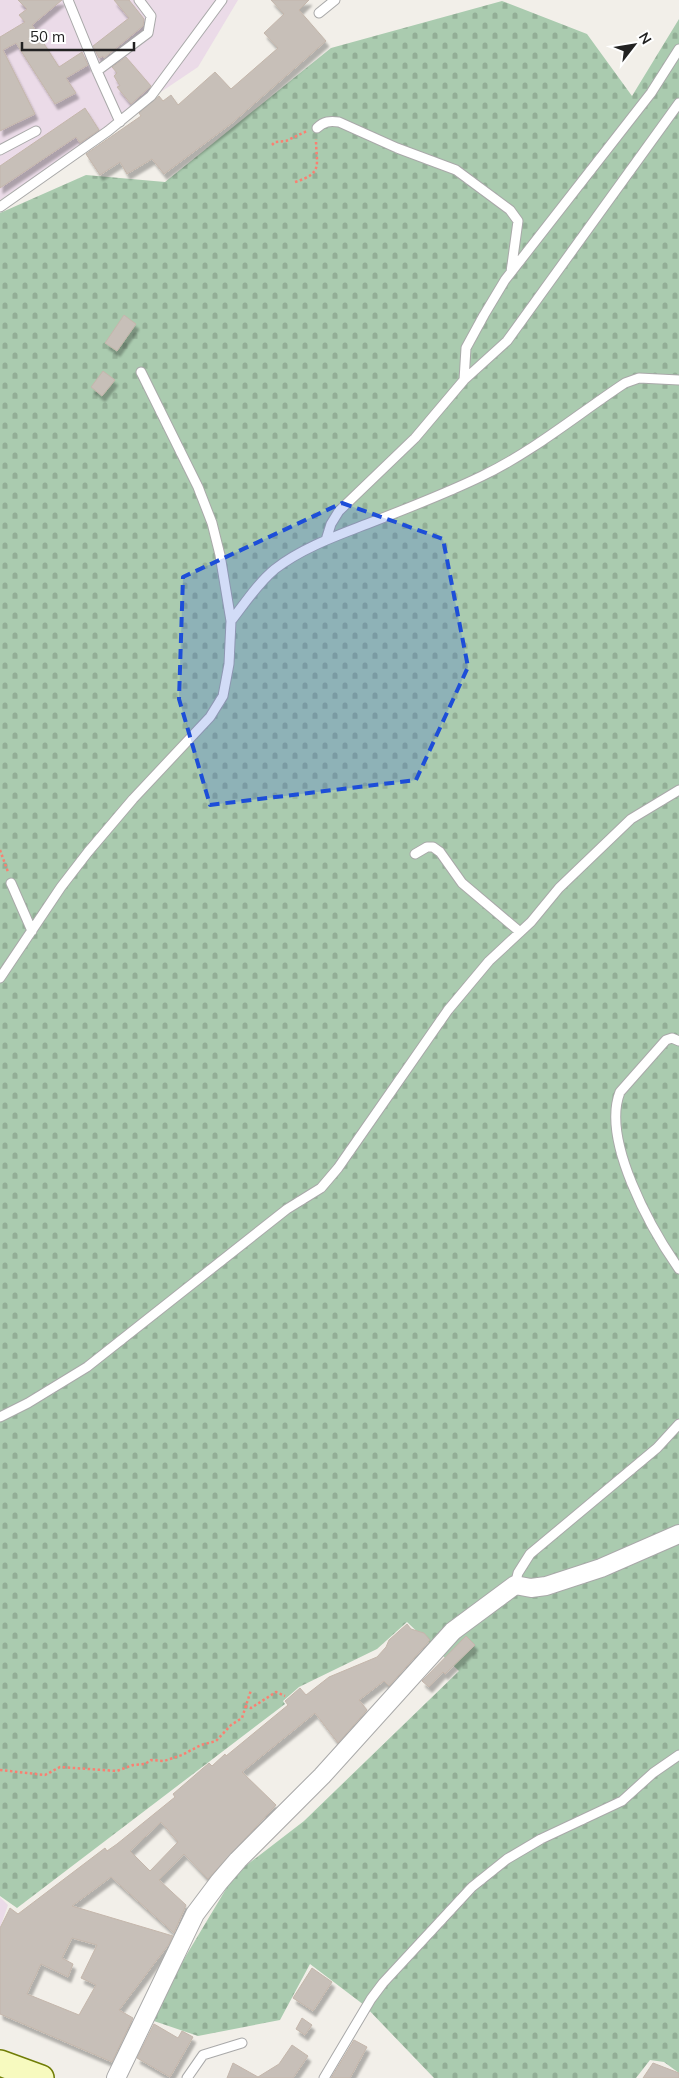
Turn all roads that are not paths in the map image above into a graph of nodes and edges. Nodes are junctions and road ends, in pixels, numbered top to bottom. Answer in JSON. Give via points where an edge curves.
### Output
{"nodes":[{"id":1,"x":68,"y":0,"type":"edge"},
{"id":2,"x":139,"y":0,"type":"edge"},
{"id":3,"x":222,"y":0,"type":"edge"},
{"id":4,"x":335,"y":0,"type":"edge"},
{"id":5,"x":319,"y":13,"type":"dead end"},
{"id":6,"x":679,"y":49,"type":"edge"},
{"id":7,"x":97,"y":71,"type":"junction"},
{"id":8,"x":679,"y":103,"type":"edge"},
{"id":9,"x":120,"y":122,"type":"junction"},
{"id":10,"x":317,"y":128,"type":"road end"},
{"id":11,"x":36,"y":131,"type":"dead end"},
{"id":12,"x":0,"y":150,"type":"edge"},
{"id":13,"x":0,"y":207,"type":"edge"},
{"id":14,"x":511,"y":272,"type":"junction"},
{"id":15,"x":141,"y":372,"type":"dead end"},
{"id":16,"x":464,"y":380,"type":"junction"},
{"id":17,"x":679,"y":380,"type":"edge"},
{"id":18,"x":326,"y":540,"type":"junction"},
{"id":19,"x":231,"y":621,"type":"junction"},
{"id":20,"x":679,"y":790,"type":"edge"},
{"id":21,"x":415,"y":854,"type":"dead end"},
{"id":22,"x":11,"y":883,"type":"road end"},
{"id":23,"x":32,"y":931,"type":"junction"},
{"id":24,"x":520,"y":932,"type":"junction"},
{"id":25,"x":0,"y":978,"type":"edge"},
{"id":26,"x":679,"y":1041,"type":"edge"},
{"id":27,"x":679,"y":1269,"type":"edge"},
{"id":28,"x":0,"y":1416,"type":"edge"},
{"id":29,"x":679,"y":1424,"type":"edge"},
{"id":30,"x":679,"y":1534,"type":"edge"},
{"id":31,"x":515,"y":1584,"type":"junction"},
{"id":32,"x":679,"y":1756,"type":"edge"},
{"id":33,"x":242,"y":2043,"type":"dead end"},
{"id":34,"x":0,"y":2063,"type":"edge"},
{"id":35,"x":41,"y":2078,"type":"edge"},
{"id":36,"x":116,"y":2078,"type":"edge"},
{"id":37,"x":187,"y":2078,"type":"edge"},
{"id":38,"x":324,"y":2078,"type":"edge"}],
"edges":[{"from":1,"to":7,"type":"lane"},
{"from":2,"to":7,"type":"lane","via":[[151,16],[148,33]]},
{"from":3,"to":9,"type":"lane","via":[[151,96]]},
{"from":4,"to":5,"type":"lane"},
{"from":6,"to":14,"type":"lane","via":[[651,93]]},
{"from":7,"to":9,"type":"lane"},
{"from":8,"to":16,"type":"lane","via":[[507,341]]},
{"from":9,"to":13,"type":"lane"},
{"from":10,"to":14,"type":"lane","via":[[329,121],[340,122],[456,170],[490,194],[518,221]]},
{"from":11,"to":12,"type":"lane"},
{"from":14,"to":16,"type":"lane","via":[[466,348]]},
{"from":15,"to":19,"type":"lane","via":[[198,487],[212,523]]},
{"from":16,"to":18,"type":"lane","via":[[415,438],[339,511],[330,524]]},
{"from":17,"to":18,"type":"lane","via":[[646,378],[625,383],[514,460],[414,506]]},
{"from":18,"to":19,"type":"lane","via":[[275,569]]},
{"from":19,"to":23,"type":"lane","via":[[229,664],[223,696],[210,717],[88,852],[60,887]]},
{"from":20,"to":24,"type":"lane","via":[[631,819],[559,888]]},
{"from":21,"to":24,"type":"lane","via":[[427,846],[440,852],[462,883]]},
{"from":22,"to":23,"type":"lane"},
{"from":23,"to":25,"type":"lane"},
{"from":24,"to":28,"type":"lane","via":[[448,1010],[373,1120],[321,1188],[287,1209],[87,1367]]},
{"from":26,"to":27,"type":"lane","via":[[666,1040],[620,1092],[616,1123],[622,1162]]},
{"from":29,"to":31,"type":"lane","via":[[657,1448],[530,1554]]},
{"from":30,"to":31,"type":"street","via":[[601,1568],[546,1586],[531,1588]]},
{"from":31,"to":36,"type":"street","via":[[453,1631],[322,1776],[219,1882],[195,1914]]},
{"from":32,"to":38,"type":"lane","via":[[622,1800],[541,1839],[507,1859],[472,1887],[371,1998]]},
{"from":33,"to":37,"type":"lane","via":[[203,2055]]},
{"from":34,"to":35,"type":"main road"}]}
